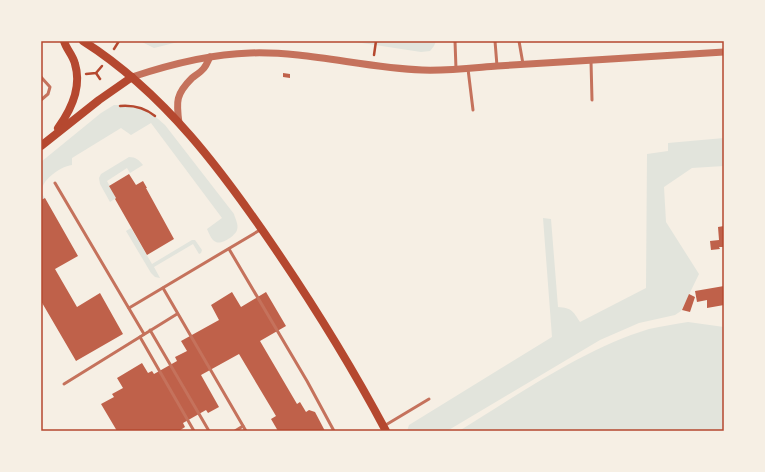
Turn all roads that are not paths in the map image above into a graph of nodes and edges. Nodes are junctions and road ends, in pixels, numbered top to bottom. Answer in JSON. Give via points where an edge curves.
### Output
{"nodes":[{"id":1,"x":64,"y":41,"type":"edge"},
{"id":2,"x":83,"y":41,"type":"edge"},
{"id":3,"x":455,"y":41,"type":"edge"},
{"id":4,"x":495,"y":41,"type":"edge"},
{"id":5,"x":520,"y":41,"type":"edge"},
{"id":6,"x":724,"y":52,"type":"edge"},
{"id":7,"x":210,"y":57,"type":"junction"},
{"id":8,"x":591,"y":61,"type":"junction"},
{"id":9,"x":523,"y":65,"type":"junction"},
{"id":10,"x":497,"y":66,"type":"junction"},
{"id":11,"x":456,"y":69,"type":"junction"},
{"id":12,"x":468,"y":69,"type":"junction"},
{"id":13,"x":41,"y":76,"type":"edge"},
{"id":14,"x":132,"y":77,"type":"junction"},
{"id":15,"x":41,"y":100,"type":"edge"},
{"id":16,"x":592,"y":100,"type":"dead end"},
{"id":17,"x":473,"y":110,"type":"dead end"},
{"id":18,"x":179,"y":123,"type":"junction"},
{"id":19,"x":51,"y":137,"type":"junction"},
{"id":20,"x":41,"y":146,"type":"edge"},
{"id":21,"x":55,"y":183,"type":"dead end"},
{"id":22,"x":262,"y":229,"type":"junction"},
{"id":23,"x":229,"y":249,"type":"junction"},
{"id":24,"x":163,"y":288,"type":"junction"},
{"id":25,"x":129,"y":308,"type":"junction"},
{"id":26,"x":177,"y":314,"type":"junction"},
{"id":27,"x":150,"y":330,"type":"junction"},
{"id":28,"x":144,"y":334,"type":"junction"},
{"id":29,"x":140,"y":337,"type":"junction"},
{"id":30,"x":64,"y":384,"type":"dead end"},
{"id":31,"x":429,"y":399,"type":"dead end"},
{"id":32,"x":243,"y":426,"type":"junction"},
{"id":33,"x":385,"y":429,"type":"edge"},
{"id":34,"x":194,"y":431,"type":"edge"},
{"id":35,"x":209,"y":431,"type":"edge"},
{"id":36,"x":235,"y":431,"type":"edge"},
{"id":37,"x":246,"y":431,"type":"edge"},
{"id":38,"x":334,"y":431,"type":"edge"}],
"edges":[{"from":1,"to":19,"type":"main road","via":[[78,74],[76,92],[67,116]]},
{"from":2,"to":14,"type":"main road"},
{"from":3,"to":11,"type":"lane"},
{"from":4,"to":10,"type":"lane"},
{"from":5,"to":9,"type":"lane"},
{"from":6,"to":8,"type":"street"},
{"from":7,"to":11,"type":"street","via":[[259,53],[422,70]]},
{"from":7,"to":14,"type":"street"},
{"from":7,"to":18,"type":"street","via":[[204,68],[181,90],[177,109]]},
{"from":8,"to":9,"type":"street"},
{"from":8,"to":16,"type":"lane"},
{"from":9,"to":10,"type":"street"},
{"from":10,"to":12,"type":"street"},
{"from":11,"to":12,"type":"street"},
{"from":12,"to":17,"type":"lane"},
{"from":13,"to":15,"type":"lane","via":[[50,88]]},
{"from":14,"to":18,"type":"main road"},
{"from":14,"to":19,"type":"main road"},
{"from":18,"to":22,"type":"main road"},
{"from":19,"to":20,"type":"main road"},
{"from":21,"to":25,"type":"lane"},
{"from":22,"to":23,"type":"lane"},
{"from":22,"to":33,"type":"main road","via":[[349,364]]},
{"from":23,"to":24,"type":"lane"},
{"from":23,"to":38,"type":"lane"},
{"from":24,"to":25,"type":"lane"},
{"from":24,"to":26,"type":"lane"},
{"from":25,"to":28,"type":"lane"},
{"from":26,"to":27,"type":"lane"},
{"from":26,"to":32,"type":"lane"},
{"from":27,"to":28,"type":"lane"},
{"from":27,"to":35,"type":"lane"},
{"from":28,"to":29,"type":"lane"},
{"from":29,"to":30,"type":"lane"},
{"from":29,"to":34,"type":"lane"},
{"from":31,"to":33,"type":"lane"},
{"from":32,"to":36,"type":"lane"},
{"from":32,"to":37,"type":"lane"}]}
